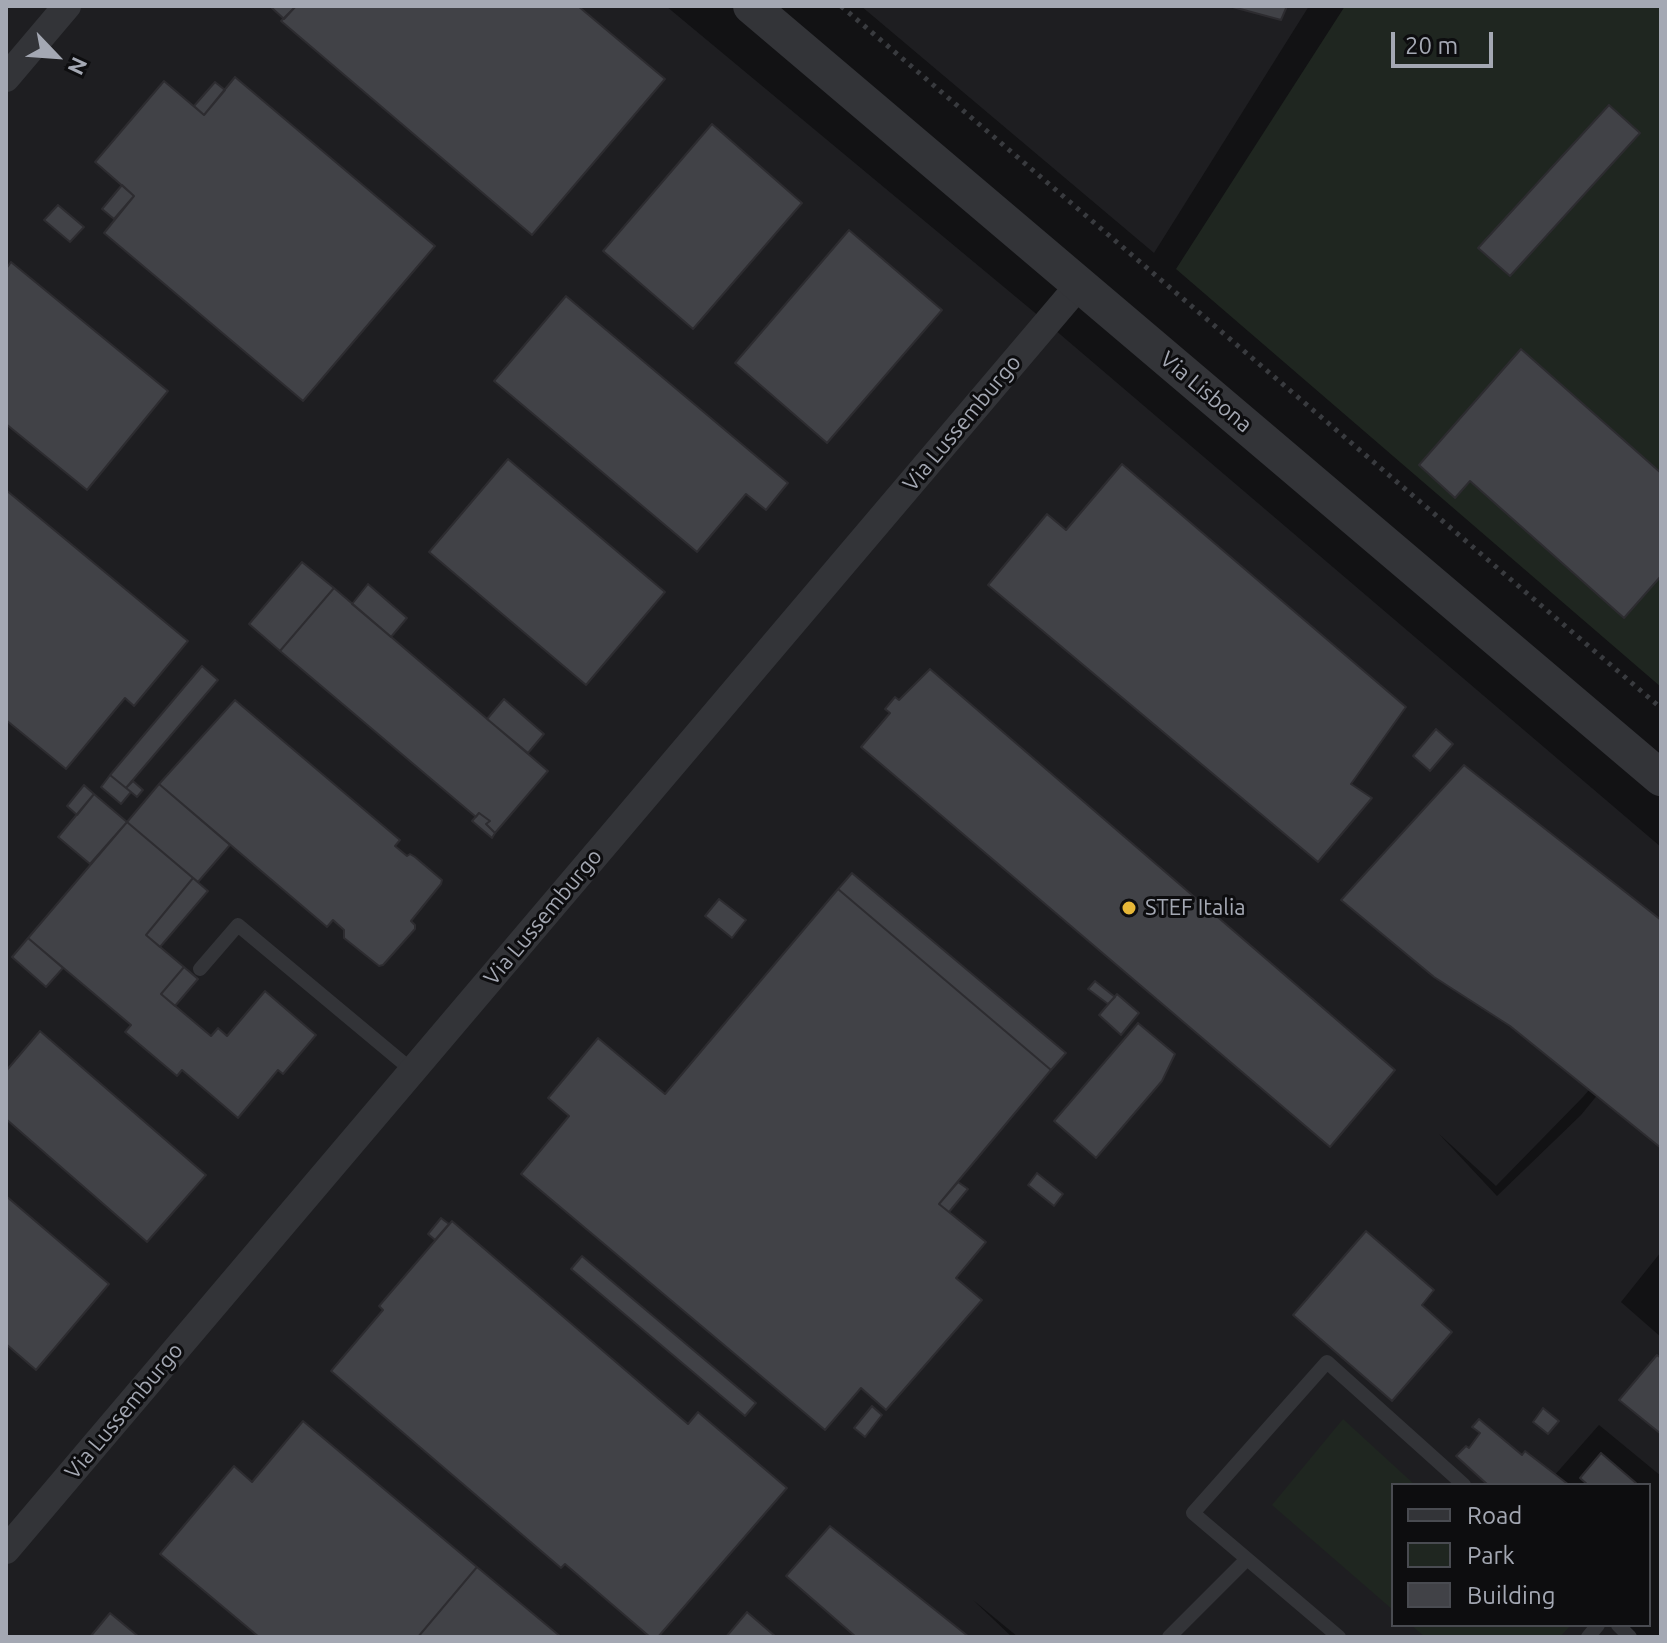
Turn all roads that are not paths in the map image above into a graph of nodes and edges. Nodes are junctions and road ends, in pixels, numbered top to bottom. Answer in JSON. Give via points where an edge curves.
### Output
{"nodes":[{"id":1,"x":67,"y":6,"type":"edge"},
{"id":2,"x":751,"y":6,"type":"edge"},
{"id":3,"x":6,"y":78,"type":"edge"},
{"id":4,"x":1080,"y":284,"type":"junction"},
{"id":5,"x":1661,"y":778,"type":"edge"},
{"id":6,"x":200,"y":969,"type":"dead end"},
{"id":7,"x":413,"y":1071,"type":"junction"},
{"id":8,"x":1462,"y":1483,"type":"edge"},
{"id":9,"x":6,"y":1550,"type":"edge"},
{"id":10,"x":1247,"y":1559,"type":"junction"},
{"id":11,"x":1169,"y":1637,"type":"edge"},
{"id":12,"x":1339,"y":1637,"type":"edge"}],
"edges":[{"from":1,"to":3,"type":"street"},
{"from":2,"to":4,"type":"street","name":"Via Lisbona"},
{"from":4,"to":5,"type":"street","name":"Via Lisbona"},
{"from":4,"to":7,"type":"street","name":"Via Lussemburgo"},
{"from":6,"to":7,"type":"lane","via":[[238,925]]},
{"from":7,"to":9,"type":"street","name":"Via Lussemburgo"},
{"from":8,"to":10,"type":"lane","via":[[1327,1362],[1193,1513]]},
{"from":10,"to":11,"type":"lane"},
{"from":10,"to":12,"type":"lane"}]}
